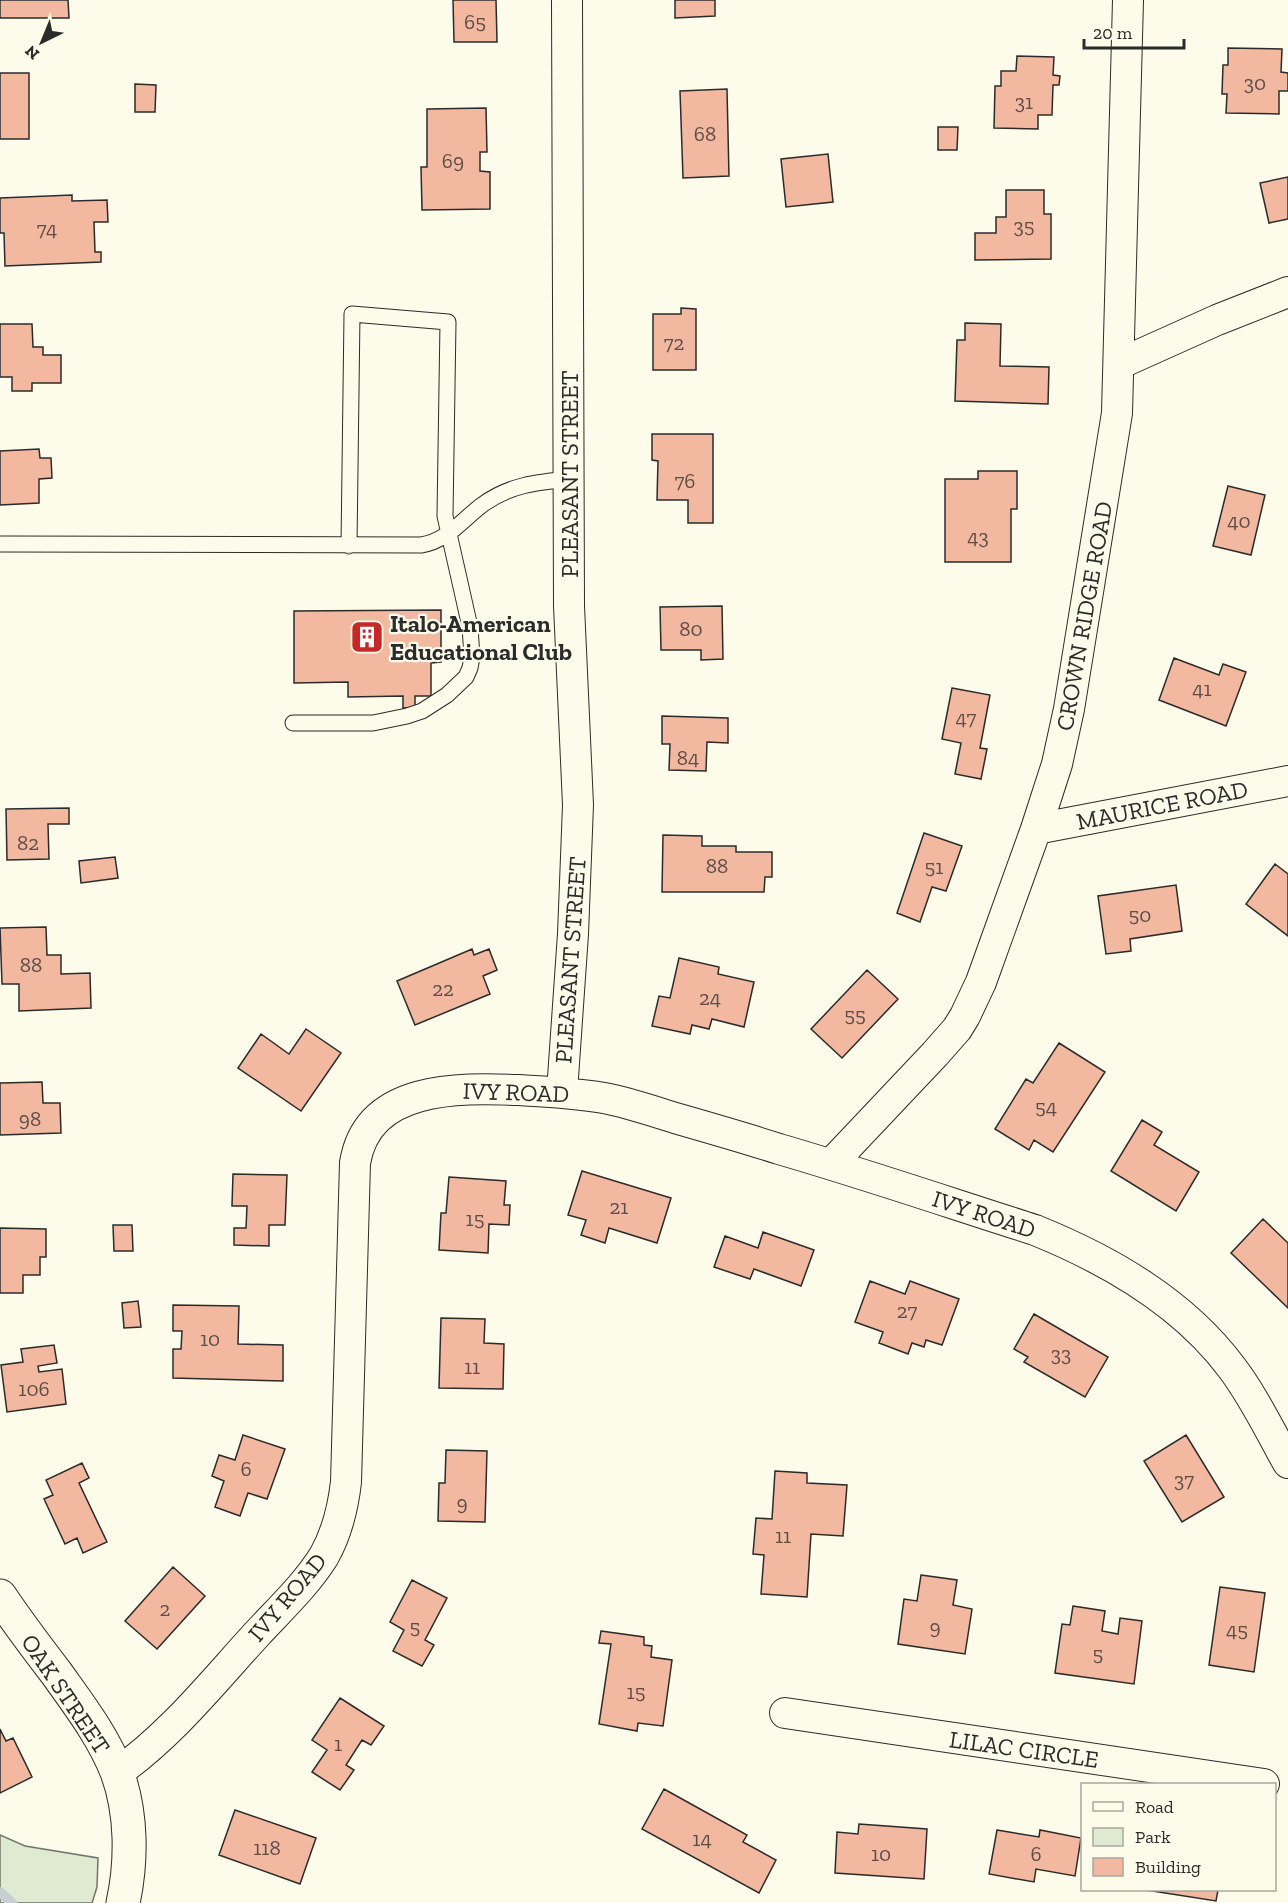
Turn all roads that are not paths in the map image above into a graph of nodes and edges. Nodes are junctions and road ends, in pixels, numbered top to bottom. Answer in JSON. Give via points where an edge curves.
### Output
{"nodes":[{"id":1,"x":567,"y":0,"type":"edge"},
{"id":2,"x":1128,"y":0,"type":"edge"},
{"id":3,"x":1288,"y":292,"type":"edge"},
{"id":4,"x":1119,"y":364,"type":"junction"},
{"id":5,"x":570,"y":479,"type":"junction"},
{"id":6,"x":449,"y":534,"type":"junction"},
{"id":7,"x":0,"y":544,"type":"edge"},
{"id":8,"x":349,"y":546,"type":"junction"},
{"id":9,"x":293,"y":723,"type":"dead end"},
{"id":10,"x":1288,"y":782,"type":"edge"},
{"id":11,"x":1036,"y":829,"type":"junction"},
{"id":12,"x":562,"y":1092,"type":"junction"},
{"id":13,"x":831,"y":1164,"type":"junction"},
{"id":14,"x":1288,"y":1463,"type":"edge"},
{"id":15,"x":0,"y":1596,"type":"edge"},
{"id":16,"x":785,"y":1713,"type":"dead end"},
{"id":17,"x":117,"y":1773,"type":"junction"},
{"id":18,"x":1251,"y":1783,"type":"edge"},
{"id":19,"x":123,"y":1903,"type":"edge"}],
"edges":[{"from":1,"to":5,"type":"street","name":"PLEASANT STREET"},
{"from":2,"to":4,"type":"street","name":"CROWN RIDGE ROAD"},
{"from":3,"to":4,"type":"street"},
{"from":4,"to":11,"type":"street","name":"CROWN RIDGE ROAD","via":[[1114,437],[1069,709],[1057,764]]},
{"from":5,"to":6,"type":"lane","via":[[533,482],[508,490],[481,506]]},
{"from":5,"to":12,"type":"street","name":"PLEASANT STREET","via":[[570,638],[578,805]]},
{"from":6,"to":8,"type":"lane","via":[[431,544]]},
{"from":6,"to":8,"type":"lane","via":[[444,507],[448,322],[352,314]]},
{"from":6,"to":9,"type":"lane","via":[[470,627],[472,657],[466,677],[433,705],[390,721]]},
{"from":7,"to":8,"type":"lane"},
{"from":10,"to":11,"type":"street","name":"MAURICE ROAD"},
{"from":11,"to":13,"type":"street","name":"CROWN RIDGE ROAD","via":[[965,1016],[935,1054]]},
{"from":12,"to":13,"type":"street","name":"IVY ROAD","via":[[630,1104]]},
{"from":12,"to":17,"type":"street","name":"IVY ROAD","via":[[453,1090],[428,1094],[392,1108],[366,1132],[355,1163],[346,1482],[335,1533],[307,1579],[152,1747]]},
{"from":13,"to":14,"type":"street","name":"IVY ROAD","via":[[1035,1230],[1127,1275],[1161,1298],[1221,1354],[1241,1380]]},
{"from":15,"to":17,"type":"street","name":"OAK STREET","via":[[90,1720]]},
{"from":16,"to":18,"type":"street","name":"LILAC CIRCLE"},
{"from":17,"to":19,"type":"street","name":"OAK STREET","via":[[130,1853]]}]}
